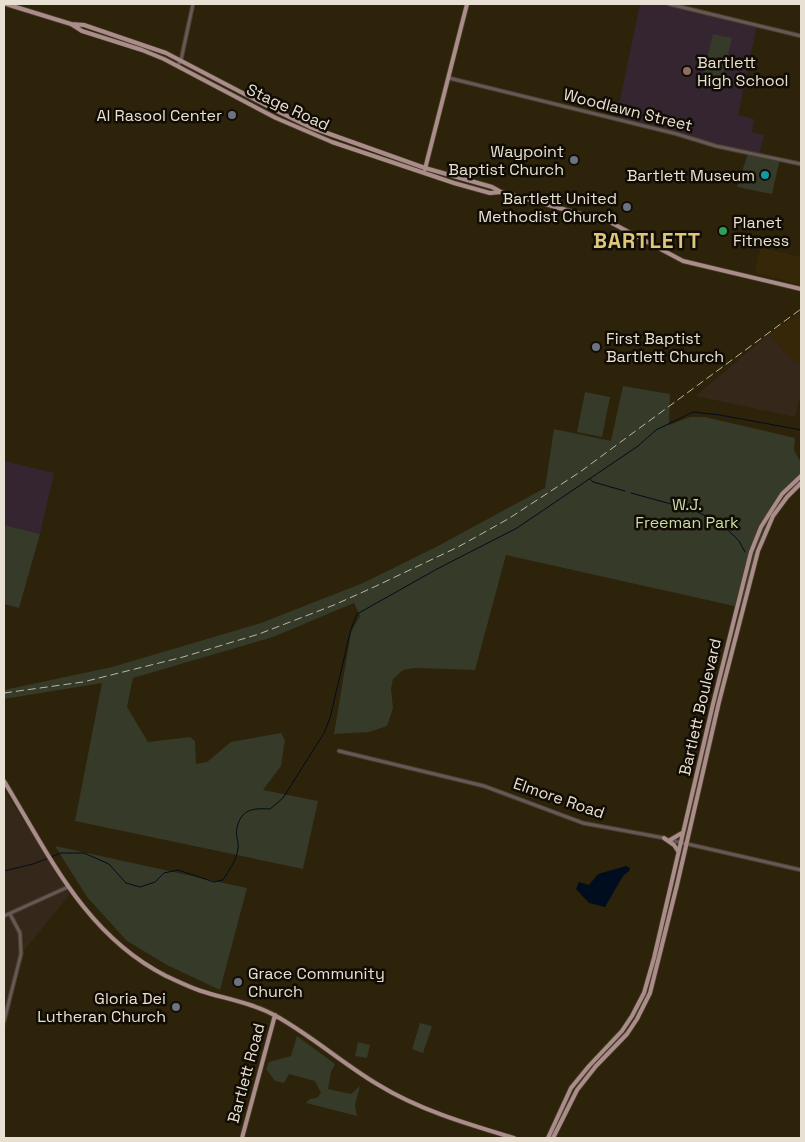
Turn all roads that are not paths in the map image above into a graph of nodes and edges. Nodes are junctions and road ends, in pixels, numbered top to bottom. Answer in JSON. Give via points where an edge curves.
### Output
{"nodes":[{"id":1,"x":6,"y":4,"type":"edge"},
{"id":2,"x":193,"y":4,"type":"edge"},
{"id":3,"x":467,"y":4,"type":"edge"},
{"id":4,"x":669,"y":4,"type":"edge"},
{"id":5,"x":71,"y":24,"type":"junction"},
{"id":6,"x":801,"y":36,"type":"edge"},
{"id":7,"x":181,"y":60,"type":"junction"},
{"id":8,"x":178,"y":65,"type":"junction"},
{"id":9,"x":449,"y":78,"type":"junction"},
{"id":10,"x":801,"y":164,"type":"edge"},
{"id":11,"x":425,"y":168,"type":"junction"},
{"id":12,"x":424,"y":173,"type":"junction"},
{"id":13,"x":501,"y":192,"type":"junction"},
{"id":14,"x":801,"y":289,"type":"edge"},
{"id":15,"x":801,"y":476,"type":"edge"},
{"id":16,"x":801,"y":483,"type":"edge"},
{"id":17,"x":339,"y":751,"type":"dead end"},
{"id":18,"x":4,"y":781,"type":"edge"},
{"id":19,"x":684,"y":831,"type":"junction"},
{"id":20,"x":664,"y":838,"type":"junction"},
{"id":21,"x":670,"y":840,"type":"junction"},
{"id":22,"x":681,"y":842,"type":"junction"},
{"id":23,"x":687,"y":843,"type":"junction"},
{"id":24,"x":678,"y":854,"type":"junction"},
{"id":25,"x":801,"y":870,"type":"edge"},
{"id":26,"x":68,"y":887,"type":"junction"},
{"id":27,"x":668,"y":900,"type":"junction"},
{"id":28,"x":673,"y":901,"type":"junction"},
{"id":29,"x":10,"y":914,"type":"junction"},
{"id":30,"x":4,"y":916,"type":"edge"},
{"id":31,"x":657,"y":959,"type":"junction"},
{"id":32,"x":649,"y":977,"type":"junction"},
{"id":33,"x":655,"y":979,"type":"junction"},
{"id":34,"x":275,"y":1015,"type":"junction"},
{"id":35,"x":4,"y":1021,"type":"edge"},
{"id":36,"x":560,"y":1111,"type":"junction"},
{"id":37,"x":565,"y":1113,"type":"junction"},
{"id":38,"x":555,"y":1129,"type":"junction"},
{"id":39,"x":242,"y":1138,"type":"edge"},
{"id":40,"x":514,"y":1138,"type":"edge"},
{"id":41,"x":548,"y":1138,"type":"edge"},
{"id":42,"x":553,"y":1138,"type":"edge"}],
"edges":[{"from":1,"to":5,"type":"main road","name":"Stage Road"},
{"from":2,"to":7,"type":"street"},
{"from":3,"to":9,"type":"main road"},
{"from":4,"to":6,"type":"street"},
{"from":5,"to":7,"type":"main road","name":"Stage Road","via":[[144,44]]},
{"from":5,"to":8,"type":"main road","name":"Stage Road","via":[[82,31]]},
{"from":7,"to":8,"type":"street"},
{"from":7,"to":11,"type":"main road","name":"Stage Road","via":[[310,127]]},
{"from":8,"to":12,"type":"main road","name":"Stage Road","via":[[276,118]]},
{"from":9,"to":10,"type":"street","name":"Woodlawn Street","via":[[716,146]]},
{"from":9,"to":11,"type":"main road"},
{"from":11,"to":12,"type":"main road"},
{"from":11,"to":13,"type":"main road","name":"Stage Road"},
{"from":12,"to":13,"type":"main road","name":"Stage Road","via":[[490,192]]},
{"from":13,"to":14,"type":"main road","name":"Stage Road","via":[[610,222],[683,260]]},
{"from":15,"to":19,"type":"main road","name":"Bartlett Boulevard","via":[[782,494],[761,527],[751,552]]},
{"from":16,"to":23,"type":"main road","name":"Bartlett Boulevard","via":[[776,512],[758,551]]},
{"from":17,"to":20,"type":"street","name":"Elmore Road","via":[[484,786],[580,822]]},
{"from":18,"to":26,"type":"main road"},
{"from":19,"to":21,"type":"main road"},
{"from":19,"to":22,"type":"main road","name":"Bartlett Boulevard"},
{"from":20,"to":21,"type":"street","name":"Elmore Road"},
{"from":20,"to":24,"type":"main road","via":[[676,847]]},
{"from":21,"to":22,"type":"street","name":"Elmore Road"},
{"from":22,"to":23,"type":"street","name":"Elmore Road"},
{"from":22,"to":24,"type":"main road","name":"Bartlett Boulevard"},
{"from":23,"to":25,"type":"street","name":"Elmore Road"},
{"from":23,"to":28,"type":"main road","name":"Bartlett Boulevard"},
{"from":24,"to":27,"type":"main road","name":"Bartlett Boulevard"},
{"from":26,"to":29,"type":"street"},
{"from":26,"to":34,"type":"main road","via":[[112,939],[150,966],[199,990]]},
{"from":27,"to":28,"type":"main road"},
{"from":27,"to":31,"type":"main road","name":"Bartlett Boulevard"},
{"from":28,"to":31,"type":"main road","name":"Bartlett Boulevard"},
{"from":29,"to":30,"type":"street"},
{"from":29,"to":35,"type":"street","via":[[20,933],[21,954]]},
{"from":31,"to":32,"type":"main road"},
{"from":31,"to":33,"type":"main road"},
{"from":32,"to":33,"type":"main road"},
{"from":32,"to":36,"type":"main road","via":[[644,993],[622,1031],[579,1077]]},
{"from":33,"to":37,"type":"main road","via":[[637,1020],[577,1090]]},
{"from":34,"to":39,"type":"main road","name":"Bartlett Road"},
{"from":34,"to":40,"type":"main road","via":[[385,1089],[445,1116]]},
{"from":36,"to":37,"type":"main road"},
{"from":36,"to":38,"type":"main road"},
{"from":37,"to":38,"type":"main road"},
{"from":38,"to":41,"type":"main road"},
{"from":38,"to":42,"type":"main road"}]}
